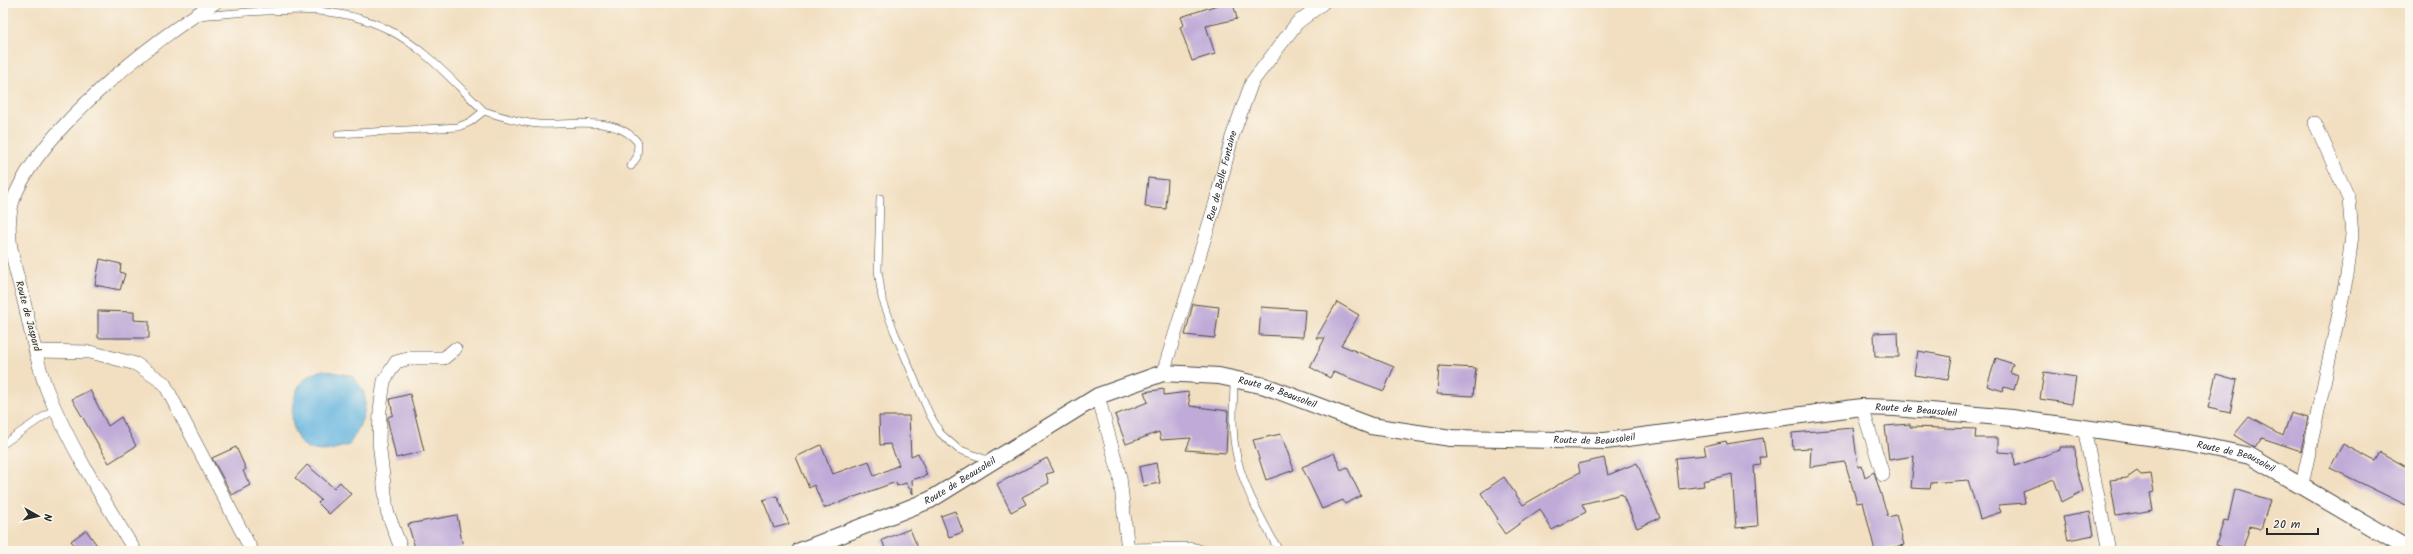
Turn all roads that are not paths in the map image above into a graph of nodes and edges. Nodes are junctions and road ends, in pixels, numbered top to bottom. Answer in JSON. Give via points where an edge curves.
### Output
{"nodes":[{"id":1,"x":215,"y":3,"type":"edge"},
{"id":2,"x":1323,"y":3,"type":"edge"},
{"id":3,"x":191,"y":17,"type":"junction"},
{"id":4,"x":484,"y":111,"type":"junction"},
{"id":5,"x":2315,"y":123,"type":"dead end"},
{"id":6,"x":338,"y":134,"type":"dead end"},
{"id":7,"x":631,"y":166,"type":"dead end"},
{"id":8,"x":880,"y":198,"type":"dead end"},
{"id":9,"x":455,"y":349,"type":"dead end"},
{"id":10,"x":37,"y":351,"type":"junction"},
{"id":11,"x":1163,"y":373,"type":"junction"},
{"id":12,"x":1234,"y":380,"type":"junction"},
{"id":13,"x":1098,"y":396,"type":"junction"},
{"id":14,"x":1862,"y":407,"type":"junction"},
{"id":15,"x":56,"y":408,"type":"junction"},
{"id":16,"x":2084,"y":428,"type":"junction"},
{"id":17,"x":3,"y":444,"type":"edge"},
{"id":18,"x":993,"y":462,"type":"junction"},
{"id":19,"x":1883,"y":475,"type":"dead end"},
{"id":20,"x":2302,"y":485,"type":"junction"},
{"id":21,"x":2410,"y":550,"type":"edge"},
{"id":22,"x":135,"y":551,"type":"edge"},
{"id":23,"x":252,"y":551,"type":"edge"},
{"id":24,"x":402,"y":551,"type":"edge"},
{"id":25,"x":800,"y":551,"type":"edge"},
{"id":26,"x":1128,"y":551,"type":"edge"},
{"id":27,"x":1199,"y":551,"type":"edge"},
{"id":28,"x":1279,"y":551,"type":"edge"},
{"id":29,"x":2109,"y":551,"type":"edge"}],
"edges":[{"from":1,"to":3,"type":"street","name":"Route de Jaspard"},
{"from":2,"to":11,"type":"street","name":"Rue de Belle Fontaine","via":[[1297,23],[1252,82],[1232,137],[1215,205]]},
{"from":3,"to":4,"type":"lane","via":[[286,10],[356,18],[387,28],[415,47]]},
{"from":3,"to":10,"type":"street","name":"Route de Jaspard","via":[[103,86],[36,160],[15,196],[9,228],[14,264]]},
{"from":4,"to":6,"type":"lane","via":[[470,122],[452,127]]},
{"from":4,"to":7,"type":"lane","via":[[539,124],[606,125],[620,129],[638,143],[637,157]]},
{"from":5,"to":20,"type":"street","via":[[2349,199],[2352,235],[2347,276]]},
{"from":8,"to":18,"type":"lane","via":[[878,270],[882,298],[929,413],[940,433],[958,449]]},
{"from":9,"to":24,"type":"street","via":[[444,358],[412,358],[396,362],[384,382],[380,410],[380,450],[387,511]]},
{"from":10,"to":15,"type":"street","name":"Route de Jaspard","via":[[46,389]]},
{"from":10,"to":23,"type":"street","via":[[90,352],[136,364],[164,383]]},
{"from":11,"to":12,"type":"street","name":"Route de Beausoleil","via":[[1218,376]]},
{"from":11,"to":13,"type":"street","name":"Route de Beausoleil"},
{"from":12,"to":14,"type":"street","name":"Route de Beausoleil","via":[[1265,386],[1371,426],[1452,438],[1502,441],[1605,441]]},
{"from":12,"to":28,"type":"lane","via":[[1234,445],[1240,470],[1251,499]]},
{"from":13,"to":18,"type":"street","name":"Route de Beausoleil"},
{"from":13,"to":26,"type":"street","via":[[1120,477]]},
{"from":14,"to":16,"type":"street","name":"Route de Beausoleil","via":[[2012,418]]},
{"from":14,"to":19,"type":"street"},
{"from":15,"to":17,"type":"lane"},
{"from":15,"to":22,"type":"street","name":"Route de Jaspard","via":[[88,474]]},
{"from":16,"to":20,"type":"street","name":"Route de Beausoleil","via":[[2224,449],[2250,456]]},
{"from":16,"to":29,"type":"street"},
{"from":18,"to":25,"type":"street","name":"Route de Beausoleil","via":[[930,500]]},
{"from":20,"to":21,"type":"street","name":"Route de Beausoleil"},
{"from":26,"to":27,"type":"street"}]}
